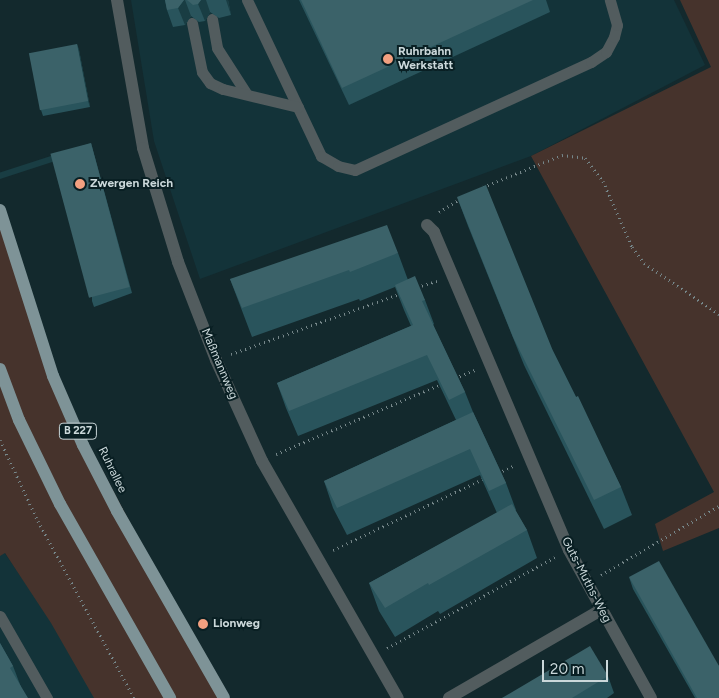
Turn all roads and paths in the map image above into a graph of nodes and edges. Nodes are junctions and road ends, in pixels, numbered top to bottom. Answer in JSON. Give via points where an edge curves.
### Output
{"nodes":[{"id":1,"x":117,"y":0,"type":"edge"},
{"id":2,"x":247,"y":0,"type":"edge"},
{"id":3,"x":610,"y":0,"type":"edge"},
{"id":4,"x":212,"y":19,"type":"dead end"},
{"id":5,"x":192,"y":23,"type":"dead end"},
{"id":6,"x":246,"y":93,"type":"junction"},
{"id":7,"x":298,"y":107,"type":"junction"},
{"id":8,"x":478,"y":190,"type":"edge"},
{"id":9,"x":470,"y":194,"type":"edge"},
{"id":10,"x":0,"y":210,"type":"edge"},
{"id":11,"x":426,"y":225,"type":"joint"},
{"id":12,"x":452,"y":276,"type":"junction"},
{"id":13,"x":719,"y":314,"type":"edge"},
{"id":14,"x":216,"y":360,"type":"junction"},
{"id":15,"x":489,"y":364,"type":"junction"},
{"id":16,"x":0,"y":369,"type":"edge"},
{"id":17,"x":454,"y":379,"type":"edge"},
{"id":18,"x":445,"y":383,"type":"edge"},
{"id":19,"x":0,"y":440,"type":"edge"},
{"id":20,"x":532,"y":457,"type":"junction"},
{"id":21,"x":262,"y":461,"type":"junction"},
{"id":22,"x":496,"y":474,"type":"edge"},
{"id":23,"x":486,"y":478,"type":"edge"},
{"id":24,"x":719,"y":506,"type":"edge"},
{"id":25,"x":569,"y":550,"type":"junction"},
{"id":26,"x":315,"y":558,"type":"junction"},
{"id":27,"x":586,"y":584,"type":"junction"},
{"id":28,"x":600,"y":610,"type":"junction"},
{"id":29,"x":0,"y":616,"type":"edge"},
{"id":30,"x":372,"y":656,"type":"junction"},
{"id":31,"x":47,"y":698,"type":"edge"},
{"id":32,"x":134,"y":698,"type":"edge"},
{"id":33,"x":170,"y":698,"type":"edge"},
{"id":34,"x":224,"y":698,"type":"edge"},
{"id":35,"x":398,"y":698,"type":"edge"},
{"id":36,"x":449,"y":698,"type":"edge"},
{"id":37,"x":651,"y":698,"type":"edge"}],
"edges":[{"from":1,"to":14,"type":"street","name":"Maßmannweg","via":[[146,158],[178,262]]},
{"from":2,"to":7,"type":"lane"},
{"from":3,"to":7,"type":"lane","via":[[617,25],[614,38],[606,52],[591,62],[355,170],[338,166],[321,156]]},
{"from":4,"to":6,"type":"lane","via":[[217,48]]},
{"from":5,"to":6,"type":"lane","via":[[202,72],[210,83]]},
{"from":6,"to":7,"type":"lane"},
{"from":8,"to":13,"type":"path","via":[[562,155],[585,158],[603,181],[632,247],[644,263]]},
{"from":9,"to":11,"type":"path","via":[[448,206]]},
{"from":10,"to":34,"type":"main road","name":"Ruhrallee","number":"B 227","via":[[53,376],[84,444],[116,511]]},
{"from":11,"to":12,"type":"street","name":"Guts-Muths-Weg","via":[[434,232]]},
{"from":12,"to":14,"type":"path"},
{"from":12,"to":15,"type":"street","name":"Guts-Muths-Weg"},
{"from":14,"to":21,"type":"street","name":"Maßmannweg"},
{"from":15,"to":17,"type":"path"},
{"from":15,"to":20,"type":"street","name":"Guts-Muths-Weg"},
{"from":16,"to":33,"type":"main road","via":[[19,420],[60,504]]},
{"from":18,"to":21,"type":"path","via":[[321,433]]},
{"from":19,"to":32,"type":"path","via":[[76,594]]},
{"from":20,"to":22,"type":"path"},
{"from":20,"to":25,"type":"street","name":"Guts-Muths-Weg"},
{"from":21,"to":26,"type":"street","name":"Maßmannweg"},
{"from":23,"to":26,"type":"path"},
{"from":24,"to":27,"type":"path"},
{"from":25,"to":27,"type":"street","name":"Guts-Muths-Weg"},
{"from":25,"to":30,"type":"path"},
{"from":26,"to":30,"type":"street","name":"Maßmannweg"},
{"from":27,"to":28,"type":"street","name":"Guts-Muths-Weg"},
{"from":28,"to":36,"type":"street"},
{"from":28,"to":37,"type":"street","name":"Guts-Muths-Weg"},
{"from":29,"to":31,"type":"lane"},
{"from":30,"to":35,"type":"street","name":"Maßmannweg"}]}
